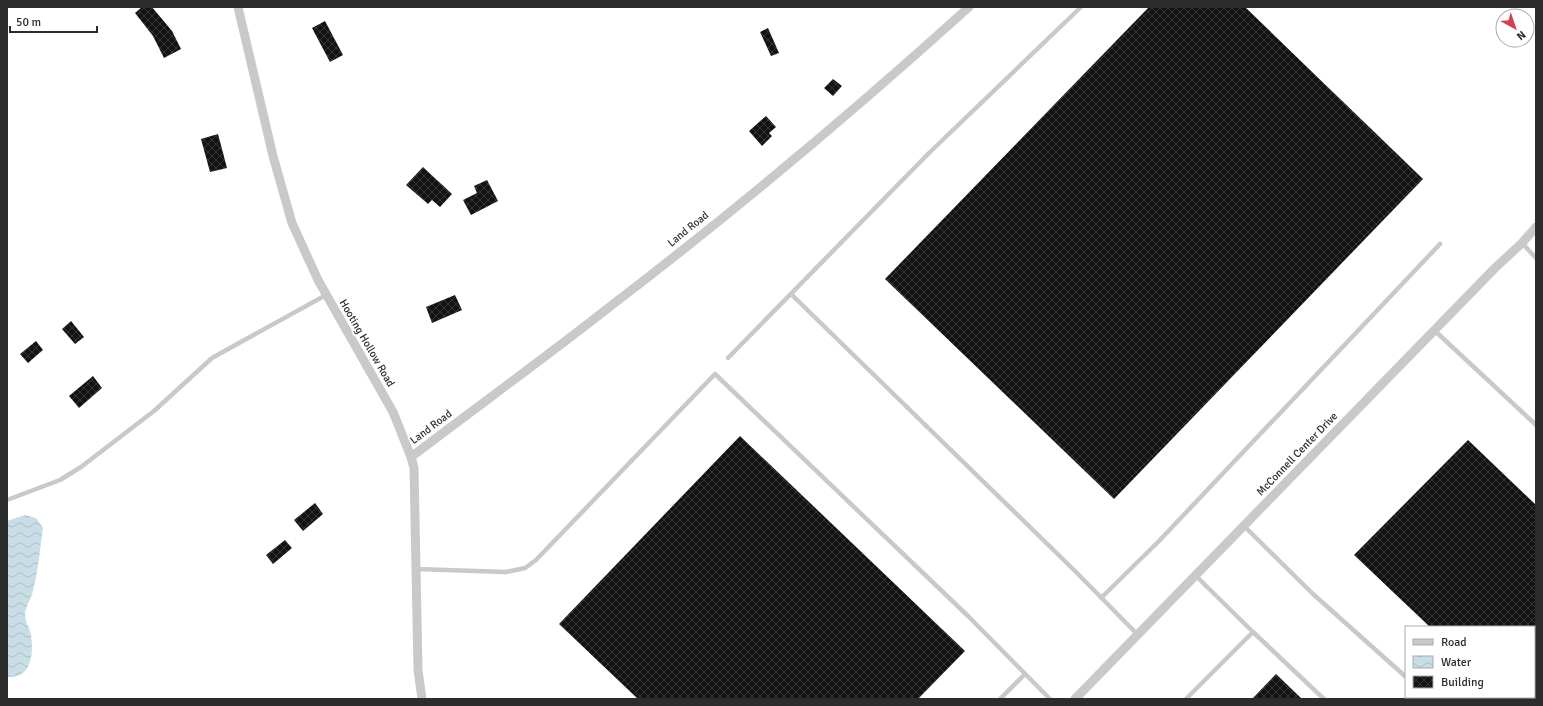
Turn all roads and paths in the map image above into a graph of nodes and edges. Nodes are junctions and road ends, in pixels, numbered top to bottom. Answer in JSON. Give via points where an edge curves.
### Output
{"nodes":[{"id":1,"x":238,"y":7,"type":"edge"},
{"id":2,"x":969,"y":7,"type":"edge"},
{"id":3,"x":1081,"y":7,"type":"edge"},
{"id":4,"x":1536,"y":226,"type":"edge"},
{"id":5,"x":1522,"y":243,"type":"junction"},
{"id":6,"x":1440,"y":244,"type":"dead end"},
{"id":7,"x":1536,"y":258,"type":"edge"},
{"id":8,"x":791,"y":294,"type":"junction"},
{"id":9,"x":326,"y":295,"type":"junction"},
{"id":10,"x":1434,"y":330,"type":"junction"},
{"id":11,"x":728,"y":358,"type":"dead end"},
{"id":12,"x":1536,"y":425,"type":"edge"},
{"id":13,"x":411,"y":457,"type":"junction"},
{"id":14,"x":7,"y":500,"type":"edge"},
{"id":15,"x":1244,"y":526,"type":"junction"},
{"id":16,"x":416,"y":568,"type":"junction"},
{"id":17,"x":1195,"y":575,"type":"junction"},
{"id":18,"x":1101,"y":598,"type":"junction"},
{"id":19,"x":1253,"y":632,"type":"junction"},
{"id":20,"x":1137,"y":634,"type":"junction"},
{"id":21,"x":1024,"y":674,"type":"junction"},
{"id":22,"x":1405,"y":676,"type":"edge"},
{"id":23,"x":422,"y":699,"type":"edge"},
{"id":24,"x":1000,"y":699,"type":"edge"},
{"id":25,"x":1050,"y":699,"type":"edge"},
{"id":26,"x":1075,"y":699,"type":"edge"},
{"id":27,"x":1186,"y":699,"type":"edge"},
{"id":28,"x":1324,"y":699,"type":"edge"}],
"edges":[{"from":1,"to":9,"type":"street","name":"Hooting Hollow Road","via":[[273,156],[292,223]]},
{"from":2,"to":13,"type":"street","name":"Land Road","via":[[794,159],[613,305]]},
{"from":3,"to":8,"type":"lane","via":[[928,154]]},
{"from":4,"to":5,"type":"street","name":"McConnell Center Drive"},
{"from":5,"to":7,"type":"lane"},
{"from":5,"to":10,"type":"street","name":"McConnell Center Drive"},
{"from":6,"to":18,"type":"lane","via":[[1159,541]]},
{"from":8,"to":11,"type":"lane"},
{"from":8,"to":18,"type":"lane"},
{"from":9,"to":13,"type":"street","name":"Hooting Hollow Road","via":[[393,412]]},
{"from":9,"to":14,"type":"lane","via":[[212,358],[154,411],[76,470],[60,480]]},
{"from":10,"to":12,"type":"lane"},
{"from":10,"to":15,"type":"street","name":"McConnell Center Drive"},
{"from":13,"to":16,"type":"street","name":"Hooting Hollow Road","via":[[414,468]]},
{"from":15,"to":17,"type":"street","name":"McConnell Center Drive"},
{"from":15,"to":22,"type":"lane","via":[[1313,594]]},
{"from":16,"to":21,"type":"lane","via":[[506,572],[525,568],[536,560],[715,374],[968,616]]},
{"from":16,"to":23,"type":"street","name":"Hooting Hollow Road","via":[[418,670]]},
{"from":17,"to":19,"type":"lane"},
{"from":17,"to":20,"type":"street","name":"McConnell Center Drive"},
{"from":18,"to":20,"type":"lane"},
{"from":19,"to":27,"type":"lane"},
{"from":19,"to":28,"type":"lane"},
{"from":20,"to":26,"type":"street","name":"McConnell Center Drive"},
{"from":21,"to":24,"type":"lane"},
{"from":21,"to":25,"type":"lane"}]}
